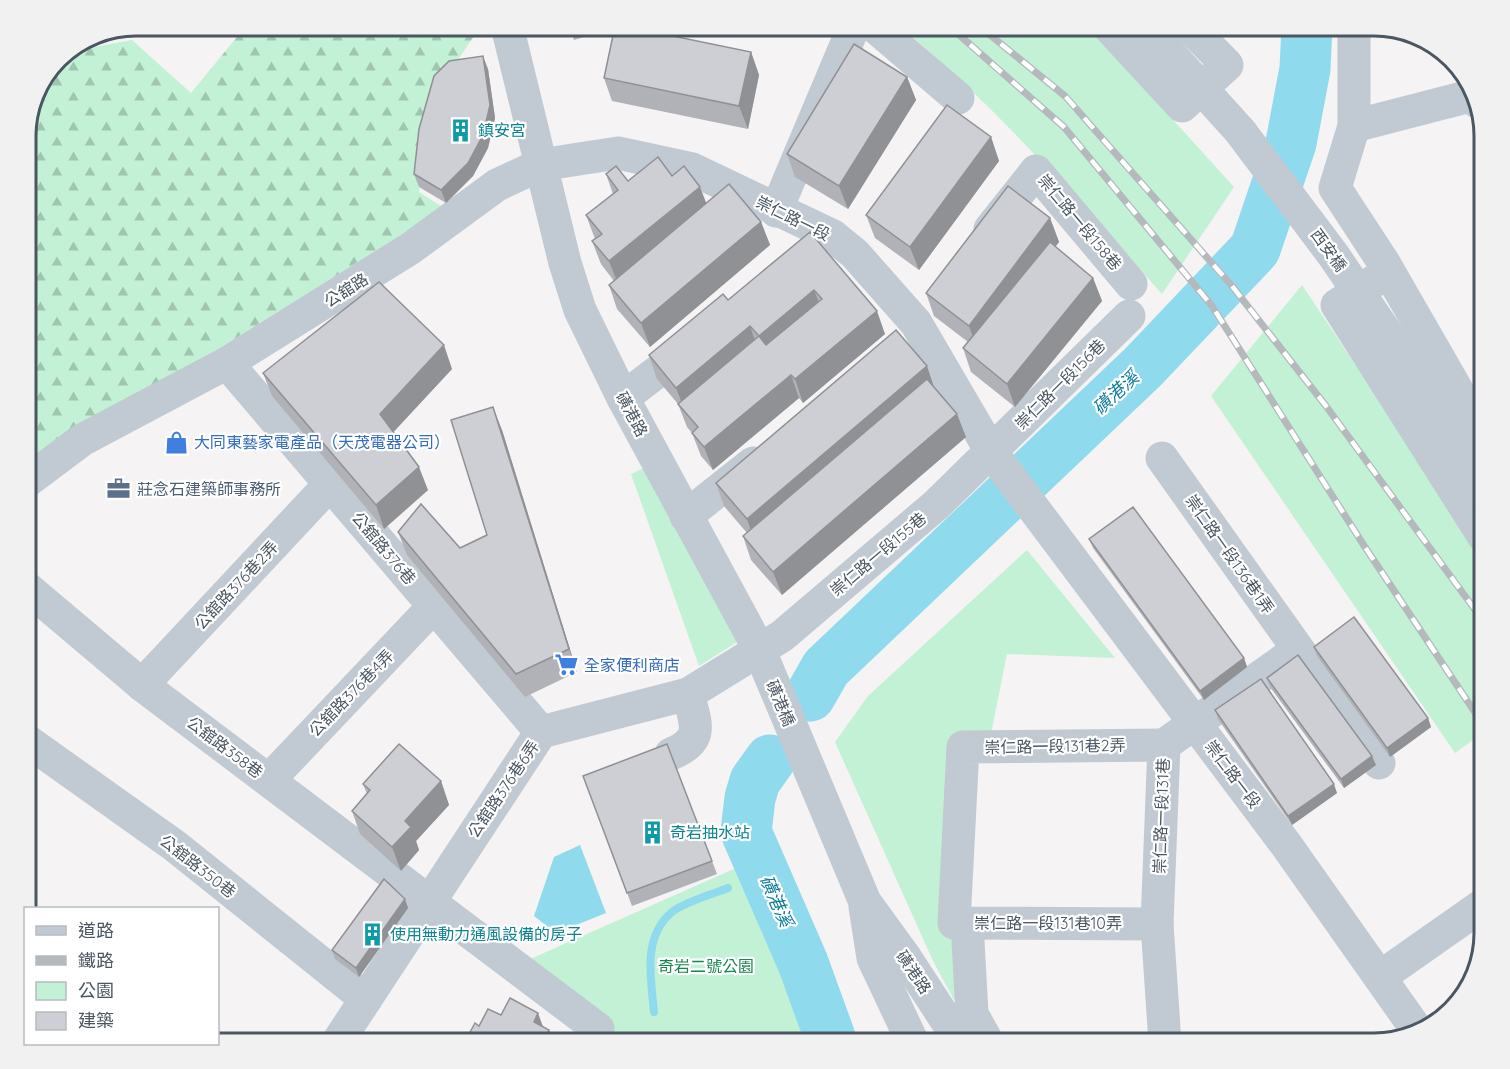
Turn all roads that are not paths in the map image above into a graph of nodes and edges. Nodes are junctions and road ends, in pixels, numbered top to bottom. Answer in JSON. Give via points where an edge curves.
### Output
{"nodes":[{"id":1,"x":509,"y":36,"type":"edge"},
{"id":2,"x":850,"y":36,"type":"edge"},
{"id":3,"x":886,"y":36,"type":"edge"},
{"id":4,"x":1117,"y":36,"type":"edge"},
{"id":5,"x":1154,"y":36,"type":"edge"},
{"id":6,"x":1199,"y":36,"type":"edge"},
{"id":7,"x":1354,"y":36,"type":"edge"},
{"id":8,"x":1466,"y":97,"type":"edge"},
{"id":9,"x":958,"y":98,"type":"dead end"},
{"id":10,"x":1354,"y":126,"type":"junction"},
{"id":11,"x":540,"y":165,"type":"junction"},
{"id":12,"x":776,"y":211,"type":"junction"},
{"id":13,"x":832,"y":236,"type":"junction"},
{"id":14,"x":973,"y":251,"type":"edge"},
{"id":15,"x":805,"y":257,"type":"edge"},
{"id":16,"x":1388,"y":272,"type":"junction"},
{"id":17,"x":1131,"y":284,"type":"dead end"},
{"id":18,"x":937,"y":296,"type":"edge"},
{"id":19,"x":1128,"y":316,"type":"dead end"},
{"id":20,"x":919,"y":326,"type":"junction"},
{"id":21,"x":714,"y":328,"type":"edge"},
{"id":22,"x":893,"y":352,"type":"edge"},
{"id":23,"x":227,"y":363,"type":"junction"},
{"id":24,"x":623,"y":398,"type":"junction"},
{"id":25,"x":1474,"y":418,"type":"edge"},
{"id":26,"x":780,"y":441,"type":"edge"},
{"id":27,"x":1162,"y":458,"type":"dead end"},
{"id":28,"x":999,"y":463,"type":"junction"},
{"id":29,"x":36,"y":474,"type":"edge"},
{"id":30,"x":1474,"y":474,"type":"edge"},
{"id":31,"x":330,"y":484,"type":"junction"},
{"id":32,"x":686,"y":516,"type":"junction"},
{"id":33,"x":1474,"y":520,"type":"edge"},
{"id":34,"x":36,"y":595,"type":"edge"},
{"id":35,"x":434,"y":606,"type":"junction"},
{"id":36,"x":759,"y":650,"type":"junction"},
{"id":37,"x":1298,"y":650,"type":"junction"},
{"id":38,"x":142,"y":685,"type":"junction"},
{"id":39,"x":688,"y":694,"type":"junction"},
{"id":40,"x":1195,"y":723,"type":"junction"},
{"id":41,"x":541,"y":732,"type":"junction"},
{"id":42,"x":1164,"y":745,"type":"junction"},
{"id":43,"x":36,"y":747,"type":"edge"},
{"id":44,"x":672,"y":754,"type":"edge"},
{"id":45,"x":803,"y":756,"type":"joint"},
{"id":46,"x":1379,"y":763,"type":"dead end"},
{"id":47,"x":269,"y":780,"type":"junction"},
{"id":48,"x":959,"y":836,"type":"joint"},
{"id":49,"x":429,"y":901,"type":"junction"},
{"id":50,"x":865,"y":902,"type":"junction"},
{"id":51,"x":1474,"y":912,"type":"edge"},
{"id":52,"x":967,"y":923,"type":"junction"},
{"id":53,"x":1157,"y":924,"type":"junction"},
{"id":54,"x":1380,"y":977,"type":"junction"},
{"id":55,"x":366,"y":999,"type":"junction"},
{"id":56,"x":1413,"y":1025,"type":"edge"},
{"id":57,"x":344,"y":1033,"type":"edge"},
{"id":58,"x":597,"y":1033,"type":"edge"},
{"id":59,"x":909,"y":1033,"type":"edge"},
{"id":60,"x":954,"y":1033,"type":"edge"},
{"id":61,"x":982,"y":1033,"type":"edge"},
{"id":62,"x":1164,"y":1033,"type":"edge"}],
"edges":[{"from":1,"to":11,"type":"street"},
{"from":2,"to":12,"type":"street"},
{"from":3,"to":9,"type":"street"},
{"from":4,"to":6,"type":"street","via":[[1182,106],[1227,65]]},
{"from":5,"to":30,"type":"street","name":"西安橋","bridge":true,"via":[[1240,131],[1334,256],[1435,405]]},
{"from":7,"to":10,"type":"street"},
{"from":8,"to":10,"type":"street"},
{"from":10,"to":16,"type":"street","via":[[1335,188]]},
{"from":11,"to":12,"type":"street","name":"崇仁路一段","via":[[618,153],[692,169]]},
{"from":11,"to":23,"type":"street","name":"公舘路","via":[[496,185],[411,248]]},
{"from":11,"to":24,"type":"street","name":"磺港路","via":[[571,287]]},
{"from":12,"to":13,"type":"street","name":"崇仁路一段"},
{"from":13,"to":15,"type":"street"},
{"from":13,"to":20,"type":"street","name":"崇仁路一段","via":[[855,254]]},
{"from":14,"to":17,"type":"street","name":"崇仁路一段158巷","via":[[1036,171]]},
{"from":16,"to":25,"type":"street"},
{"from":16,"to":33,"type":"street","via":[[1337,305]]},
{"from":18,"to":20,"type":"street"},
{"from":19,"to":28,"type":"street","name":"崇仁路一段156巷"},
{"from":20,"to":22,"type":"street"},
{"from":20,"to":28,"type":"street","name":"崇仁路一段"},
{"from":21,"to":24,"type":"street"},
{"from":23,"to":29,"type":"street","name":"公舘路","via":[[82,440]]},
{"from":23,"to":31,"type":"street","name":"公舘路376巷"},
{"from":24,"to":32,"type":"street","name":"磺港路"},
{"from":26,"to":32,"type":"street"},
{"from":27,"to":37,"type":"street","name":"崇仁路一段136巷1弄"},
{"from":28,"to":36,"type":"street","name":"崇仁路一段155巷","via":[[936,504],[791,628]]},
{"from":28,"to":40,"type":"street","name":"崇仁路一段"},
{"from":31,"to":35,"type":"street","name":"公舘路376巷"},
{"from":31,"to":38,"type":"street","name":"公舘路376巷2弄"},
{"from":32,"to":36,"type":"street","name":"磺港路"},
{"from":34,"to":38,"type":"street","name":"公舘路358巷"},
{"from":35,"to":41,"type":"street","name":"公舘路376巷"},
{"from":35,"to":47,"type":"street","name":"公舘路376巷4弄"},
{"from":36,"to":39,"type":"street","name":"公舘路376巷6弄"},
{"from":36,"to":45,"type":"street","name":"磺港橋"},
{"from":37,"to":40,"type":"street","name":"崇仁路一段131巷"},
{"from":37,"to":46,"type":"street","name":"崇仁路一段136巷1弄"},
{"from":38,"to":47,"type":"street","name":"公舘路358巷"},
{"from":39,"to":41,"type":"street","name":"公舘路376巷6弄"},
{"from":39,"to":44,"type":"street","via":[[696,732],[693,741]]},
{"from":40,"to":42,"type":"street","name":"崇仁路一段131巷"},
{"from":40,"to":54,"type":"street","name":"崇仁路一段"},
{"from":41,"to":49,"type":"street","name":"公舘路376巷6弄"},
{"from":42,"to":48,"type":"street","name":"崇仁路一段131巷2弄","via":[[963,747]]},
{"from":42,"to":53,"type":"street","name":"崇仁路一段131巷"},
{"from":43,"to":55,"type":"street","name":"公舘路350巷","via":[[175,846]]},
{"from":45,"to":50,"type":"street","name":"磺港路"},
{"from":47,"to":49,"type":"street","name":"公舘路358巷"},
{"from":48,"to":52,"type":"street","name":"崇仁路一段131巷10弄","via":[[954,923]]},
{"from":49,"to":55,"type":"street","name":"公舘路376巷6弄"},
{"from":49,"to":58,"type":"street","name":"公舘路358巷","via":[[598,1029]]},
{"from":50,"to":59,"type":"street","name":"磺港路","via":[[873,958]]},
{"from":50,"to":60,"type":"street","name":"磺港路"},
{"from":51,"to":54,"type":"street"},
{"from":52,"to":53,"type":"street","name":"崇仁路一段131巷10弄"},
{"from":52,"to":61,"type":"street","via":[[972,1014]]},
{"from":53,"to":62,"type":"street","name":"崇仁路一段131巷"},
{"from":54,"to":56,"type":"street","name":"崇仁路一段"},
{"from":55,"to":57,"type":"street","name":"公舘路376巷6弄"}]}
